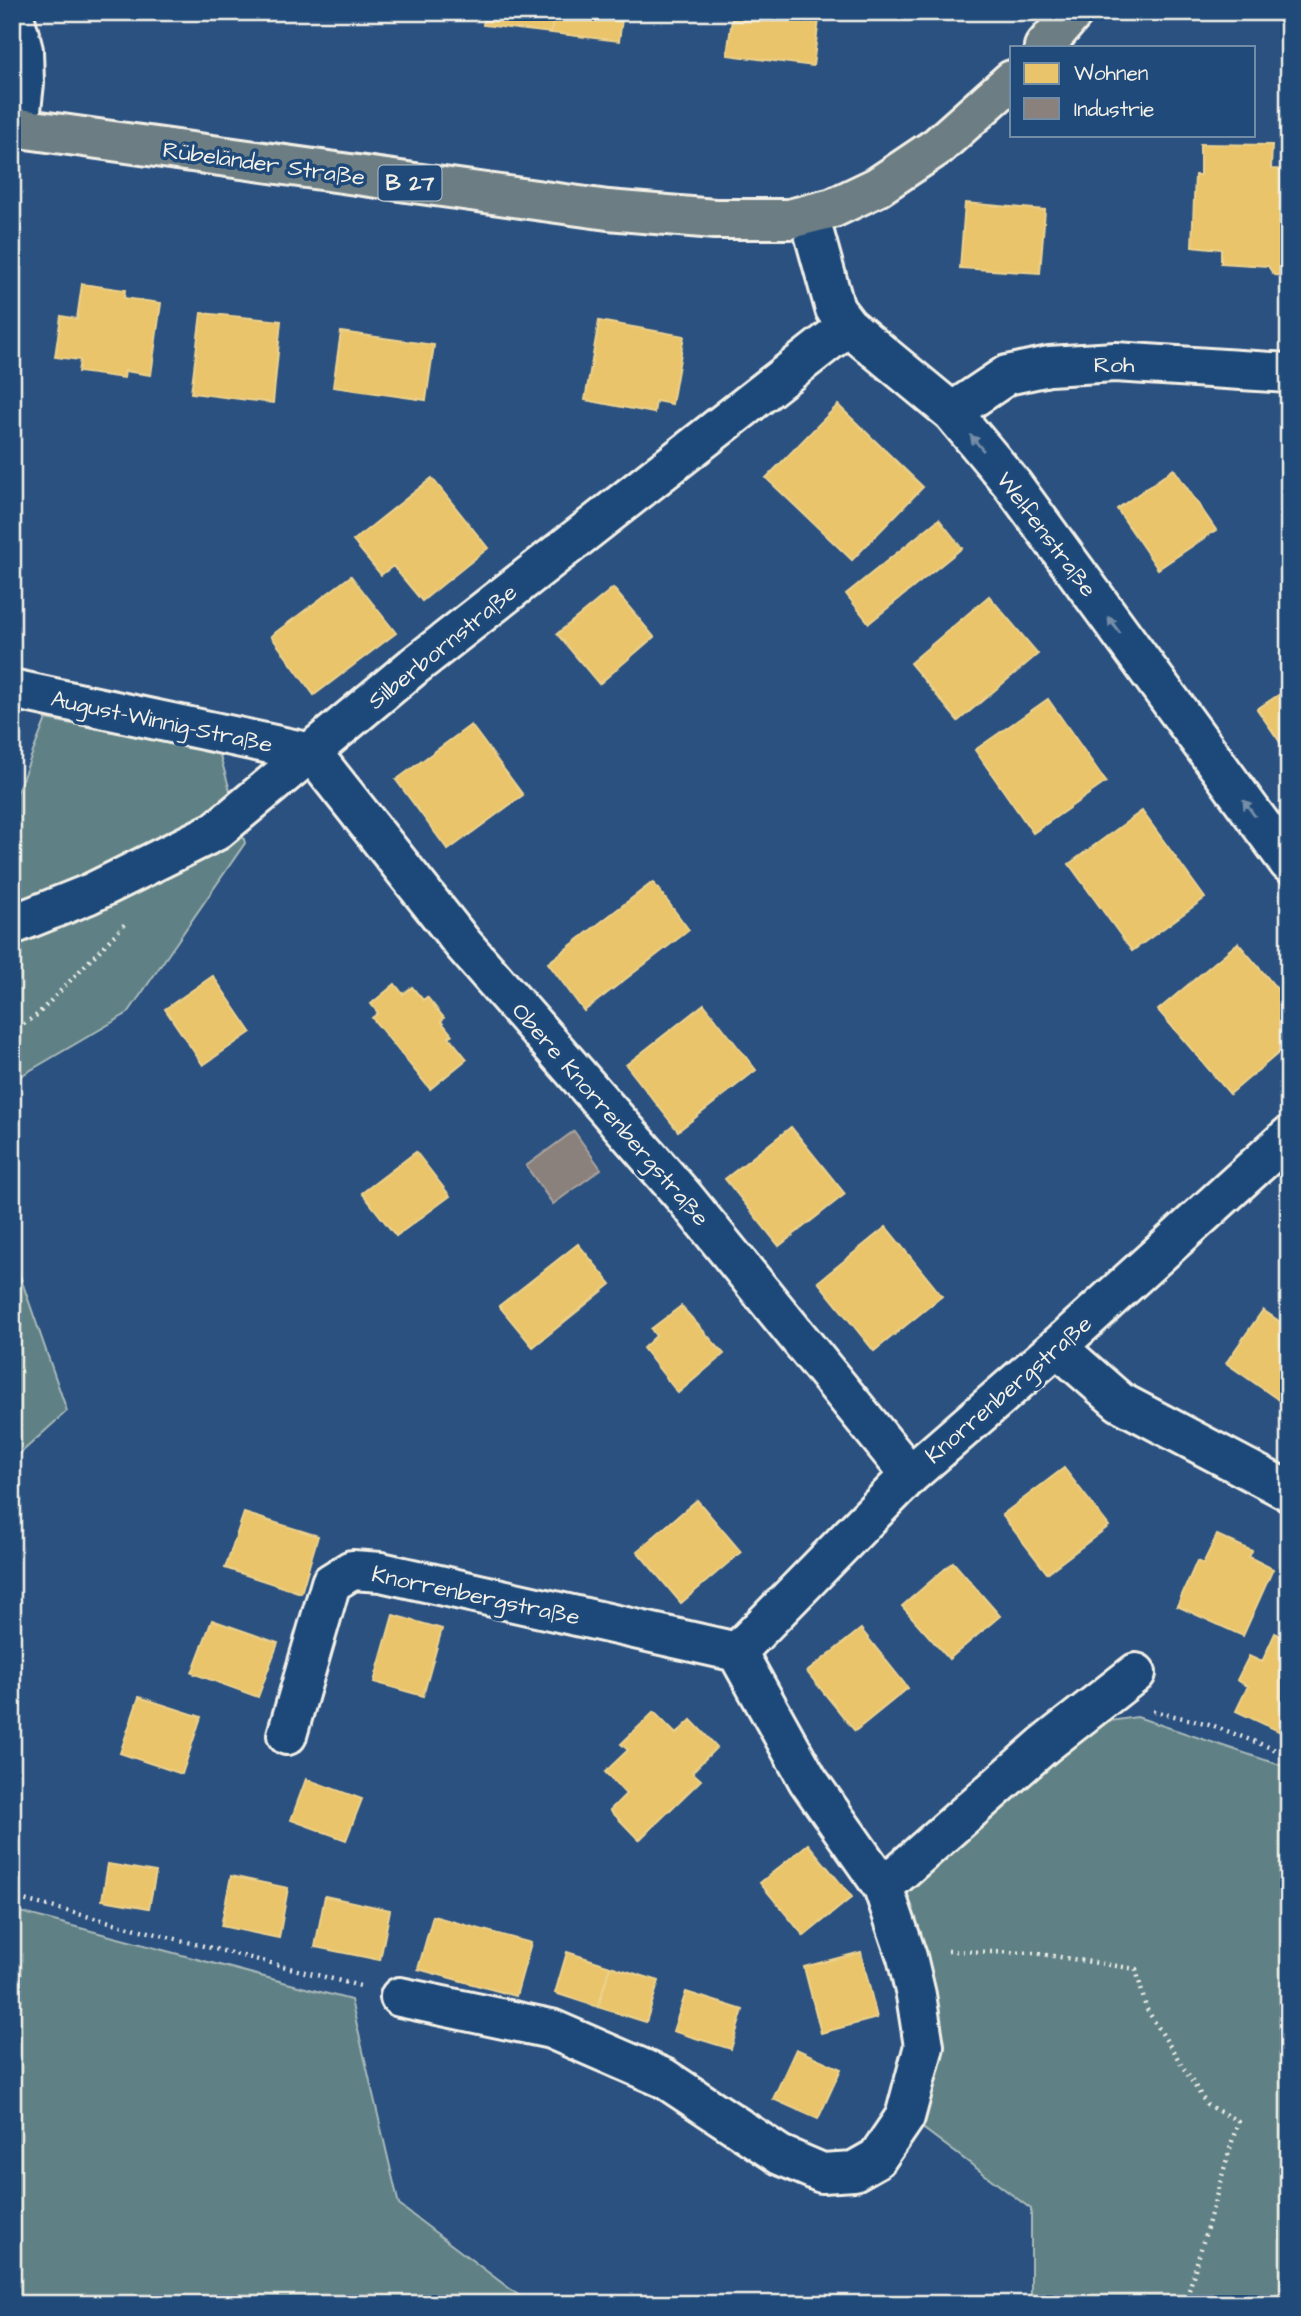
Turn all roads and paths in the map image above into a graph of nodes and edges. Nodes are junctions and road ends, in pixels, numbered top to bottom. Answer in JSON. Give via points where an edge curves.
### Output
{"nodes":[{"id":1,"x":13,"y":12,"type":"edge"},
{"id":2,"x":1074,"y":12,"type":"edge"},
{"id":3,"x":1045,"y":46,"type":"edge"},
{"id":4,"x":1010,"y":82,"type":"edge"},
{"id":5,"x":16,"y":127,"type":"edge"},
{"id":6,"x":809,"y":215,"type":"junction"},
{"id":7,"x":848,"y":326,"type":"junction"},
{"id":8,"x":1289,"y":373,"type":"edge"},
{"id":9,"x":952,"y":412,"type":"junction"},
{"id":10,"x":12,"y":690,"type":"edge"},
{"id":11,"x":312,"y":753,"type":"junction"},
{"id":12,"x":1289,"y":863,"type":"edge"},
{"id":13,"x":131,"y":918,"type":"dead end"},
{"id":14,"x":12,"y":925,"type":"edge"},
{"id":15,"x":12,"y":1032,"type":"edge"},
{"id":16,"x":1289,"y":1136,"type":"edge"},
{"id":17,"x":1057,"y":1347,"type":"junction"},
{"id":18,"x":911,"y":1475,"type":"junction"},
{"id":19,"x":1289,"y":1491,"type":"edge"},
{"id":20,"x":737,"y":1651,"type":"junction"},
{"id":21,"x":1136,"y":1673,"type":"dead end"},
{"id":22,"x":1151,"y":1711,"type":"dead end"},
{"id":23,"x":288,"y":1735,"type":"dead end"},
{"id":24,"x":1289,"y":1755,"type":"edge"},
{"id":25,"x":883,"y":1887,"type":"junction"},
{"id":26,"x":12,"y":1897,"type":"edge"},
{"id":27,"x":940,"y":1950,"type":"dead end"},
{"id":28,"x":400,"y":1997,"type":"joint"},
{"id":29,"x":1185,"y":2304,"type":"edge"}],
"edges":[{"from":1,"to":5,"type":"street","via":[[23,50],[24,83]]},
{"from":2,"to":3,"type":"main road"},
{"from":4,"to":6,"type":"main road","number":"B 27","via":[[908,168],[855,198]]},
{"from":5,"to":6,"type":"main road","name":"Rübeländer Straße","number":"B 27","via":[[608,210],[715,219]]},
{"from":6,"to":7,"type":"street","name":"Welfenstraße","via":[[831,299]]},
{"from":7,"to":9,"type":"street","name":"Welfenstraße"},
{"from":7,"to":11,"type":"street","name":"Silberbornstraße","via":[[414,666]]},
{"from":8,"to":9,"type":"street","name":"Roh","via":[[1115,362],[1049,366],[1007,375]]},
{"from":12,"to":9,"type":"street","name":"Welfenstraße","one_way":true,"via":[[1012,484]]},
{"from":10,"to":11,"type":"street","name":"August-Winnig-Straße"},
{"from":11,"to":14,"type":"street","name":"Silberbornstraße","via":[[216,831],[89,894]]},
{"from":11,"to":18,"type":"street","name":"Obere Knorrenbergstraße","via":[[463,944],[685,1198]]},
{"from":13,"to":15,"type":"path","via":[[37,1015]]},
{"from":16,"to":17,"type":"street","name":"Knorrenbergstraße"},
{"from":17,"to":18,"type":"street","name":"Knorrenbergstraße"},
{"from":17,"to":19,"type":"street","via":[[1120,1402]]},
{"from":18,"to":20,"type":"street","name":"Knorrenbergstraße"},
{"from":20,"to":23,"type":"street","name":"Knorrenbergstraße","via":[[381,1572],[352,1570],[331,1583]]},
{"from":20,"to":25,"type":"street","via":[[808,1780]]},
{"from":21,"to":25,"type":"street","via":[[1044,1745]]},
{"from":22,"to":24,"type":"path","via":[[1209,1724]]},
{"from":25,"to":28,"type":"street","via":[[907,1957],[924,2046],[905,2117],[877,2158],[854,2171],[822,2173],[780,2155],[664,2078],[551,2029]]},
{"from":26,"to":28,"type":"path"},
{"from":27,"to":29,"type":"path","via":[[1034,1953],[1136,1969],[1146,2008],[1207,2105],[1238,2121]]}]}
